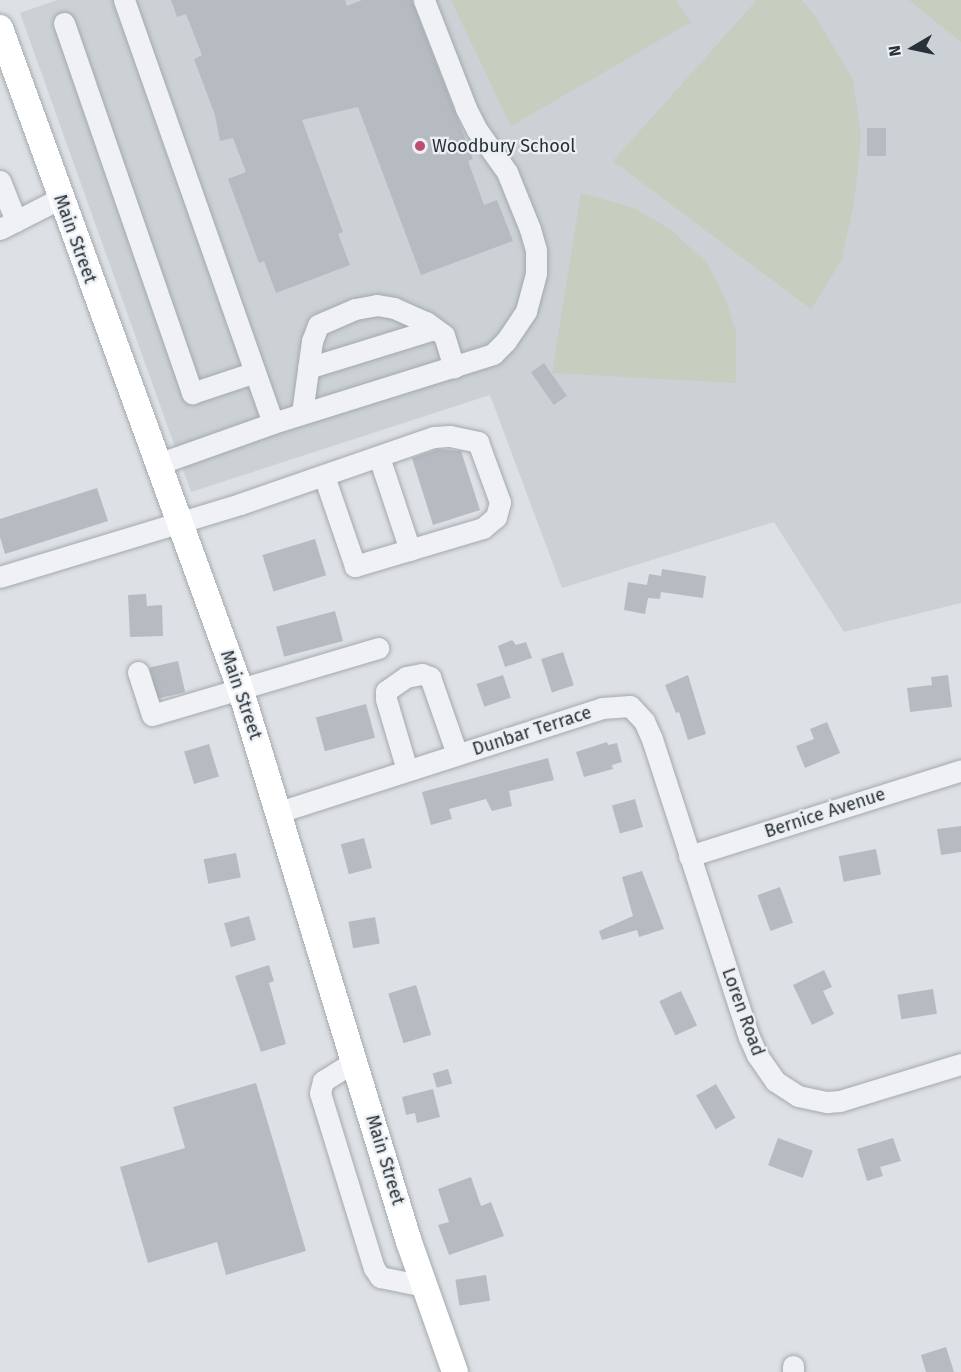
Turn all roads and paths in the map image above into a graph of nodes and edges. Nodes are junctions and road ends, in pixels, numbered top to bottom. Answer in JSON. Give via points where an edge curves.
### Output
{"nodes":[{"id":1,"x":124,"y":0,"type":"edge"},
{"id":2,"x":424,"y":0,"type":"edge"},
{"id":3,"x":64,"y":23,"type":"dead end"},
{"id":4,"x":0,"y":28,"type":"edge"},
{"id":5,"x":0,"y":181,"type":"edge"},
{"id":6,"x":61,"y":198,"type":"junction"},
{"id":7,"x":8,"y":225,"type":"edge"},
{"id":8,"x":434,"y":329,"type":"junction"},
{"id":9,"x":454,"y":367,"type":"junction"},
{"id":10,"x":308,"y":368,"type":"junction"},
{"id":11,"x":255,"y":372,"type":"junction"},
{"id":12,"x":302,"y":413,"type":"junction"},
{"id":13,"x":273,"y":423,"type":"junction"},
{"id":14,"x":379,"y":457,"type":"junction"},
{"id":15,"x":158,"y":464,"type":"junction"},
{"id":16,"x":324,"y":476,"type":"junction"},
{"id":17,"x":180,"y":523,"type":"junction"},
{"id":18,"x":410,"y":550,"type":"junction"},
{"id":19,"x":0,"y":577,"type":"edge"},
{"id":20,"x":378,"y":648,"type":"dead end"},
{"id":21,"x":138,"y":672,"type":"dead end"},
{"id":22,"x":240,"y":688,"type":"junction"},
{"id":23,"x":457,"y":754,"type":"junction"},
{"id":24,"x":961,"y":770,"type":"edge"},
{"id":25,"x":407,"y":771,"type":"junction"},
{"id":26,"x":279,"y":812,"type":"junction"},
{"id":27,"x":689,"y":856,"type":"junction"},
{"id":28,"x":355,"y":1061,"type":"junction"},
{"id":29,"x":961,"y":1064,"type":"edge"},
{"id":30,"x":424,"y":1286,"type":"junction"},
{"id":31,"x":455,"y":1372,"type":"edge"}],
"edges":[{"from":1,"to":11,"type":"street"},
{"from":2,"to":9,"type":"street","via":[[466,108],[507,172],[536,250],[533,292],[526,311],[506,341],[493,354]]},
{"from":3,"to":11,"type":"street","via":[[192,393]]},
{"from":4,"to":6,"type":"main road","name":"Main Street"},
{"from":5,"to":7,"type":"street"},
{"from":6,"to":7,"type":"street"},
{"from":6,"to":15,"type":"main road","name":"Main Street"},
{"from":8,"to":9,"type":"street","via":[[444,335]]},
{"from":8,"to":10,"type":"street"},
{"from":8,"to":10,"type":"street","via":[[394,308],[376,305],[355,309],[318,325]]},
{"from":9,"to":12,"type":"street"},
{"from":10,"to":12,"type":"street"},
{"from":11,"to":13,"type":"street"},
{"from":12,"to":13,"type":"street"},
{"from":13,"to":15,"type":"street"},
{"from":14,"to":16,"type":"street"},
{"from":14,"to":18,"type":"street"},
{"from":14,"to":18,"type":"street","via":[[434,437],[478,442],[500,502],[496,517],[483,528]]},
{"from":15,"to":17,"type":"main road","name":"Main Street"},
{"from":16,"to":17,"type":"street"},
{"from":16,"to":18,"type":"street","via":[[355,566]]},
{"from":17,"to":19,"type":"street"},
{"from":17,"to":22,"type":"main road","name":"Main Street"},
{"from":20,"to":22,"type":"street"},
{"from":21,"to":22,"type":"street","via":[[152,715]]},
{"from":22,"to":26,"type":"main road","name":"Main Street"},
{"from":23,"to":25,"type":"street","name":"Dunbar Terrace"},
{"from":23,"to":25,"type":"street","via":[[430,677],[405,677],[386,691]]},
{"from":23,"to":27,"type":"street","name":"Dunbar Terrace","via":[[602,708],[630,706],[648,728]]},
{"from":24,"to":27,"type":"street","name":"Bernice Avenue"},
{"from":25,"to":26,"type":"street","name":"Dunbar Terrace"},
{"from":26,"to":28,"type":"main road","name":"Main Street"},
{"from":27,"to":29,"type":"street","name":"Loren Road","via":[[757,1055],[765,1070],[785,1089],[813,1100],[840,1101]]},
{"from":28,"to":30,"type":"main road","name":"Main Street"},
{"from":28,"to":30,"type":"street","via":[[323,1081],[320,1094],[374,1268],[380,1276]]},
{"from":30,"to":31,"type":"main road","name":"Main Street"}]}
